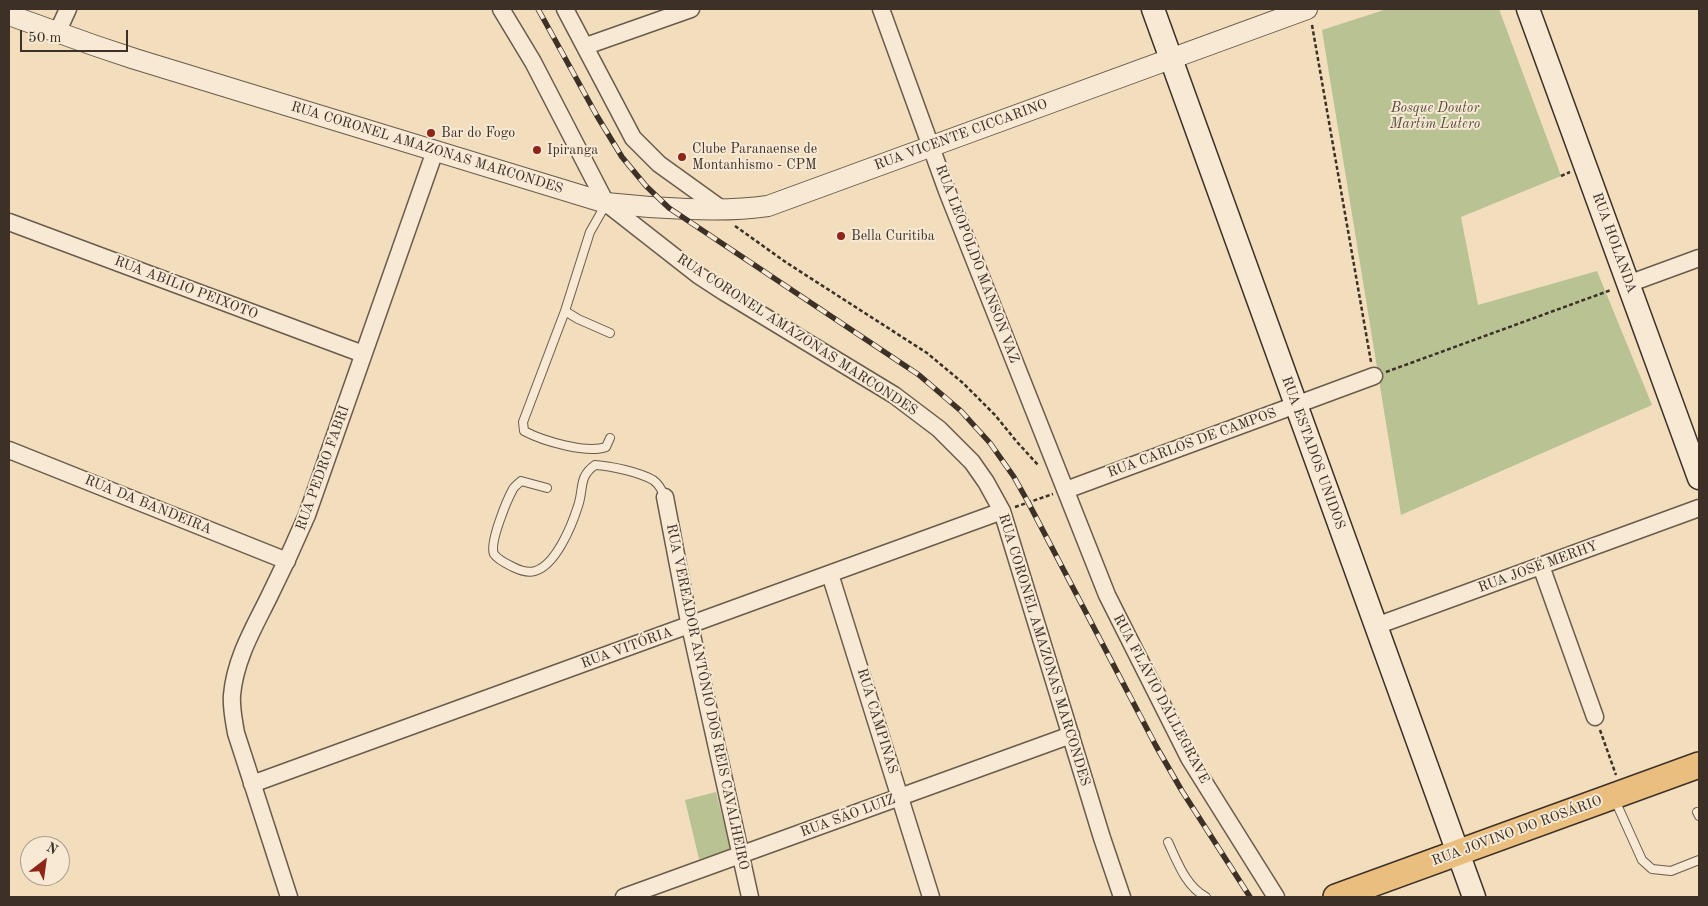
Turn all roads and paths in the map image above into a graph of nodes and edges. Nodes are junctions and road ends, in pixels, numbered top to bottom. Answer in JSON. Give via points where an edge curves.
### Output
{"nodes":[{"id":1,"x":68,"y":9,"type":"edge"},
{"id":2,"x":502,"y":9,"type":"edge"},
{"id":3,"x":565,"y":9,"type":"edge"},
{"id":4,"x":691,"y":9,"type":"edge"},
{"id":5,"x":881,"y":9,"type":"edge"},
{"id":6,"x":1152,"y":9,"type":"edge"},
{"id":7,"x":1307,"y":9,"type":"edge"},
{"id":8,"x":1528,"y":9,"type":"edge"},
{"id":9,"x":9,"y":15,"type":"edge"},
{"id":10,"x":58,"y":33,"type":"junction"},
{"id":11,"x":1314,"y":39,"type":"dead end"},
{"id":12,"x":586,"y":46,"type":"junction"},
{"id":13,"x":1171,"y":59,"type":"junction"},
{"id":14,"x":931,"y":146,"type":"junction"},
{"id":15,"x":435,"y":151,"type":"junction"},
{"id":16,"x":606,"y":203,"type":"junction"},
{"id":17,"x":728,"y":218,"type":"junction"},
{"id":18,"x":9,"y":222,"type":"edge"},
{"id":19,"x":1699,"y":258,"type":"edge"},
{"id":20,"x":1628,"y":284,"type":"junction"},
{"id":21,"x":565,"y":312,"type":"junction"},
{"id":22,"x":610,"y":334,"type":"dead end"},
{"id":23,"x":363,"y":354,"type":"junction"},
{"id":24,"x":1374,"y":376,"type":"junction"},
{"id":25,"x":1296,"y":405,"type":"junction"},
{"id":26,"x":610,"y":438,"type":"dead end"},
{"id":27,"x":9,"y":450,"type":"edge"},
{"id":28,"x":1043,"y":471,"type":"dead end"},
{"id":29,"x":1699,"y":478,"type":"edge"},
{"id":30,"x":547,"y":488,"type":"dead end"},
{"id":31,"x":1066,"y":490,"type":"junction"},
{"id":32,"x":665,"y":497,"type":"joint"},
{"id":33,"x":1028,"y":502,"type":"dead end"},
{"id":34,"x":1699,"y":508,"type":"edge"},
{"id":35,"x":1002,"y":511,"type":"junction"},
{"id":36,"x":287,"y":561,"type":"junction"},
{"id":37,"x":1541,"y":566,"type":"junction"},
{"id":38,"x":830,"y":574,"type":"junction"},
{"id":39,"x":690,"y":625,"type":"junction"},
{"id":40,"x":1376,"y":626,"type":"junction"},
{"id":41,"x":1596,"y":717,"type":"joint"},
{"id":42,"x":1071,"y":735,"type":"junction"},
{"id":43,"x":1699,"y":765,"type":"edge"},
{"id":44,"x":252,"y":784,"type":"junction"},
{"id":45,"x":1618,"y":795,"type":"junction"},
{"id":46,"x":900,"y":797,"type":"junction"},
{"id":47,"x":1168,"y":842,"type":"dead end"},
{"id":48,"x":1458,"y":853,"type":"junction"},
{"id":49,"x":741,"y":855,"type":"junction"},
{"id":50,"x":1699,"y":860,"type":"edge"},
{"id":51,"x":289,"y":897,"type":"edge"},
{"id":52,"x":624,"y":897,"type":"edge"},
{"id":53,"x":750,"y":897,"type":"edge"},
{"id":54,"x":932,"y":897,"type":"edge"},
{"id":55,"x":1122,"y":897,"type":"edge"},
{"id":56,"x":1206,"y":897,"type":"edge"},
{"id":57,"x":1276,"y":897,"type":"edge"},
{"id":58,"x":1336,"y":897,"type":"edge"},
{"id":59,"x":1474,"y":897,"type":"edge"}],
"edges":[{"from":1,"to":10,"type":"street"},
{"from":2,"to":16,"type":"street"},
{"from":3,"to":12,"type":"street"},
{"from":4,"to":12,"type":"street"},
{"from":5,"to":14,"type":"street","name":"RUA LEOPOLDO MANSON VAZ"},
{"from":6,"to":13,"type":"main road","name":"RUA ESTADOS UNIDOS"},
{"from":7,"to":13,"type":"street","name":"RUA VICENTE CICCARINO"},
{"from":8,"to":20,"type":"main road","name":"RUA HOLANDA"},
{"from":9,"to":10,"type":"street","name":"RUA CORONEL AMAZONAS MARCONDES"},
{"from":10,"to":15,"type":"street","name":"RUA CORONEL AMAZONAS MARCONDES"},
{"from":11,"to":24,"type":"path"},
{"from":12,"to":17,"type":"street","via":[[633,138],[659,164]]},
{"from":13,"to":14,"type":"street","name":"RUA VICENTE CICCARINO"},
{"from":13,"to":25,"type":"main road","name":"RUA ESTADOS UNIDOS"},
{"from":14,"to":17,"type":"street","name":"RUA VICENTE CICCARINO"},
{"from":14,"to":31,"type":"street","name":"RUA LEOPOLDO MANSON VAZ"},
{"from":15,"to":16,"type":"street","name":"RUA CORONEL AMAZONAS MARCONDES"},
{"from":15,"to":23,"type":"street","name":"RUA PEDRO FABRI"},
{"from":16,"to":17,"type":"street","name":"RUA VICENTE CICCARINO"},
{"from":16,"to":21,"type":"lane","via":[[590,232]]},
{"from":16,"to":35,"type":"street","name":"RUA CORONEL AMAZONAS MARCONDES","via":[[724,292],[894,395],[940,429],[972,462]]},
{"from":17,"to":28,"type":"path","via":[[787,263],[927,353],[995,415]]},
{"from":18,"to":23,"type":"street","name":"RUA ABÍLIO PEIXOTO"},
{"from":19,"to":20,"type":"street"},
{"from":20,"to":24,"type":"path"},
{"from":20,"to":29,"type":"main road","name":"RUA HOLANDA"},
{"from":21,"to":22,"type":"lane"},
{"from":21,"to":26,"type":"lane","via":[[523,422],[524,431],[585,450],[606,447]]},
{"from":23,"to":36,"type":"street","name":"RUA PEDRO FABRI","via":[[315,493]]},
{"from":24,"to":25,"type":"street","name":"RUA CARLOS DE CAMPOS"},
{"from":25,"to":31,"type":"street","name":"RUA CARLOS DE CAMPOS"},
{"from":25,"to":40,"type":"main road","name":"RUA ESTADOS UNIDOS"},
{"from":27,"to":36,"type":"street","name":"RUA DA BANDEIRA"},
{"from":30,"to":32,"type":"lane","via":[[521,481],[514,487],[502,515],[493,545],[495,555],[518,570],[533,572],[551,560],[578,504],[586,471],[594,465],[610,466],[653,480]]},
{"from":31,"to":33,"type":"path"},
{"from":31,"to":57,"type":"street","name":"RUA FLÁVIO DALLEGRAVE","via":[[1107,595],[1189,758]]},
{"from":32,"to":39,"type":"street","name":"RUA VEREADOR ANTÔNIO DOS REIS CAVALHEIRO"},
{"from":34,"to":37,"type":"street","name":"RUA JOSÉ MERHY"},
{"from":35,"to":38,"type":"street","name":"RUA VITÓRIA"},
{"from":35,"to":42,"type":"street","name":"RUA CORONEL AMAZONAS MARCONDES"},
{"from":36,"to":44,"type":"street","name":"RUA PEDRO FABRI","via":[[247,641],[232,696],[236,733]]},
{"from":37,"to":40,"type":"street","name":"RUA JOSÉ MERHY"},
{"from":37,"to":41,"type":"street"},
{"from":38,"to":39,"type":"street","name":"RUA VITÓRIA"},
{"from":38,"to":46,"type":"street","name":"RUA CAMPINAS"},
{"from":39,"to":44,"type":"street","name":"RUA VITÓRIA"},
{"from":39,"to":49,"type":"street","name":"RUA VEREADOR ANTÔNIO DOS REIS CAVALHEIRO"},
{"from":40,"to":48,"type":"main road","name":"RUA ESTADOS UNIDOS"},
{"from":41,"to":45,"type":"path"},
{"from":42,"to":46,"type":"street","name":"RUA SÃO LUIZ"},
{"from":42,"to":55,"type":"street","name":"RUA CORONEL AMAZONAS MARCONDES"},
{"from":43,"to":45,"type":"main road","name":"RUA JOVINO DO ROSÁRIO"},
{"from":44,"to":51,"type":"street","name":"RUA PEDRO FABRI"},
{"from":45,"to":48,"type":"main road","name":"RUA JOVINO DO ROSÁRIO"},
{"from":45,"to":50,"type":"lane","via":[[1642,860],[1652,869],[1671,871]]},
{"from":46,"to":49,"type":"street","name":"RUA SÃO LUIZ"},
{"from":46,"to":54,"type":"street","name":"RUA CAMPINAS"},
{"from":47,"to":56,"type":"lane","via":[[1189,882]]},
{"from":48,"to":58,"type":"main road","name":"RUA JOVINO DO ROSÁRIO"},
{"from":48,"to":59,"type":"main road","name":"RUA ESTADOS UNIDOS"},
{"from":49,"to":52,"type":"street","name":"RUA SÃO LUIZ"},
{"from":49,"to":53,"type":"street","name":"RUA VEREADOR ANTÔNIO DOS REIS CAVALHEIRO"}]}
